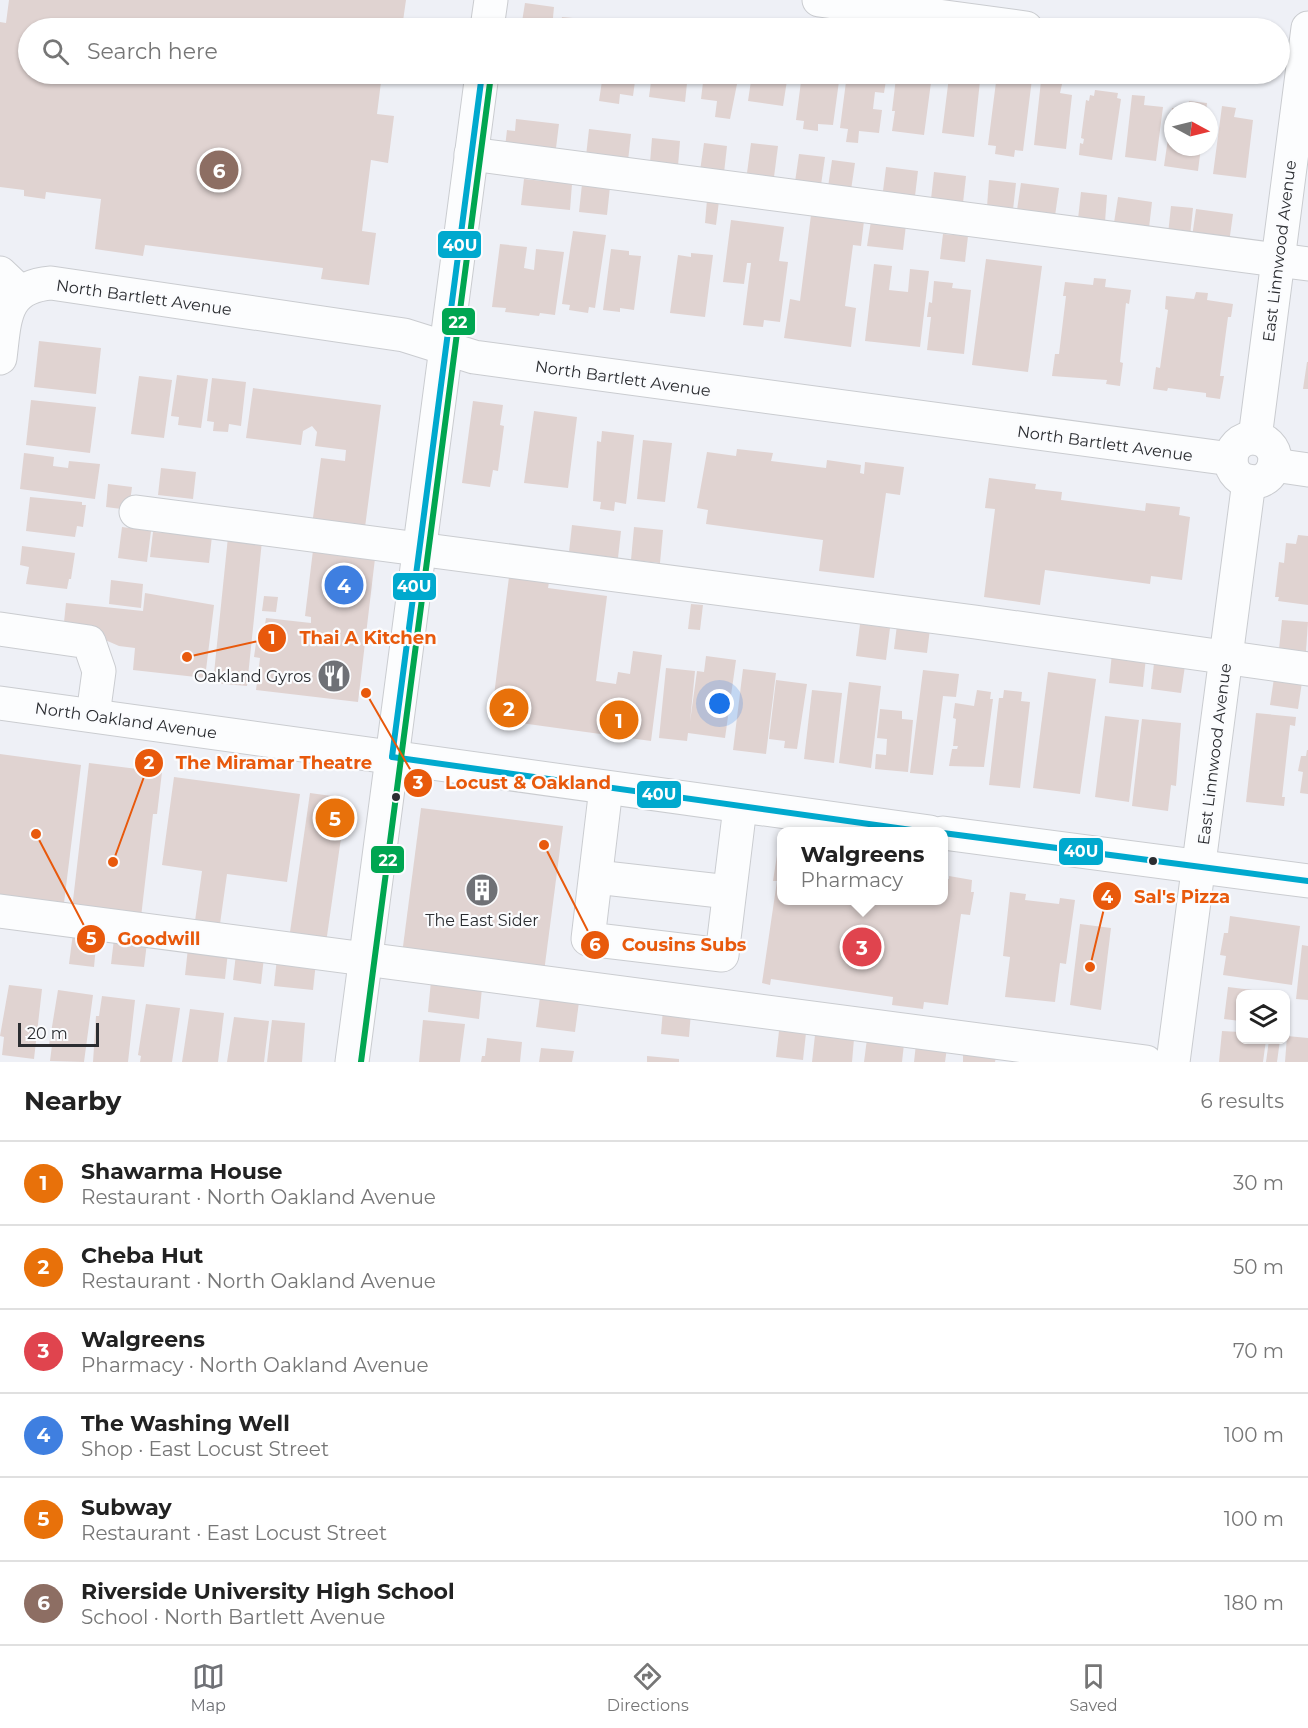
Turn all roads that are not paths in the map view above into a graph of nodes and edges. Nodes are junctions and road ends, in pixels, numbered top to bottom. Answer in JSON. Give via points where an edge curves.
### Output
{"nodes":[{"id":1,"x":491,"y":0,"type":"edge"},
{"id":2,"x":819,"y":0,"type":"edge"},
{"id":3,"x":488,"y":18,"type":"edge"},
{"id":4,"x":952,"y":18,"type":"edge"},
{"id":5,"x":1308,"y":28,"type":"edge"},
{"id":6,"x":1297,"y":66,"type":"edge"},
{"id":7,"x":481,"y":84,"type":"edge"},
{"id":8,"x":471,"y":154,"type":"junction"},
{"id":9,"x":1293,"y":261,"type":"edge"},
{"id":10,"x":10,"y":282,"type":"edge"},
{"id":11,"x":446,"y":349,"type":"junction"},
{"id":12,"x":0,"y":358,"type":"edge"},
{"id":13,"x":1251,"y":468,"type":"junction"},
{"id":14,"x":1308,"y":470,"type":"edge"},
{"id":15,"x":136,"y":512,"type":"dead end"},
{"id":16,"x":420,"y":550,"type":"junction"},
{"id":17,"x":0,"y":629,"type":"edge"},
{"id":18,"x":1226,"y":658,"type":"junction"},
{"id":19,"x":1308,"y":669,"type":"edge"},
{"id":20,"x":0,"y":703,"type":"edge"},
{"id":21,"x":93,"y":715,"type":"junction"},
{"id":22,"x":392,"y":757,"type":"junction"},
{"id":23,"x":606,"y":788,"type":"junction"},
{"id":24,"x":740,"y":807,"type":"junction"},
{"id":25,"x":898,"y":827,"type":"edge"},
{"id":26,"x":948,"y":834,"type":"edge"},
{"id":27,"x":1199,"y":866,"type":"junction"},
{"id":28,"x":596,"y":877,"type":"junction"},
{"id":29,"x":1308,"y":880,"type":"edge"},
{"id":30,"x":729,"y":892,"type":"junction"},
{"id":31,"x":0,"y":911,"type":"edge"},
{"id":32,"x":366,"y":957,"type":"junction"},
{"id":33,"x":352,"y":1062,"type":"edge"},
{"id":34,"x":1146,"y":1062,"type":"edge"},
{"id":35,"x":1173,"y":1062,"type":"edge"}],
"edges":[{"from":1,"to":3,"type":"street"},
{"from":2,"to":4,"type":"street"},
{"from":5,"to":6,"type":"street","name":"East Linnwood Avenue"},
{"from":6,"to":9,"type":"street","name":"East Linnwood Avenue"},
{"from":7,"to":8,"type":"street"},
{"from":8,"to":9,"type":"street"},
{"from":8,"to":11,"type":"street"},
{"from":9,"to":13,"type":"street","name":"East Linnwood Avenue","via":[[1255,438],[1266,442],[1274,453]]},
{"from":10,"to":11,"type":"street","name":"North Bartlett Avenue","via":[[51,283],[404,336]]},
{"from":10,"to":12,"type":"street"},
{"from":11,"to":13,"type":"street","name":"North Bartlett Avenue","via":[[474,357]]},
{"from":11,"to":16,"type":"street"},
{"from":13,"to":14,"type":"street","name":"North Bartlett Avenue"},
{"from":13,"to":18,"type":"street","name":"East Linnwood Avenue"},
{"from":15,"to":16,"type":"street"},
{"from":16,"to":18,"type":"street"},
{"from":16,"to":22,"type":"street"},
{"from":17,"to":21,"type":"street","via":[[89,642],[99,671]]},
{"from":18,"to":19,"type":"street"},
{"from":18,"to":27,"type":"street","name":"East Linnwood Avenue"},
{"from":20,"to":21,"type":"street","name":"North Oakland Avenue"},
{"from":21,"to":22,"type":"street","name":"North Oakland Avenue"},
{"from":22,"to":23,"type":"street","name":"North Oakland Avenue"},
{"from":22,"to":32,"type":"street"},
{"from":23,"to":24,"type":"street","name":"North Oakland Avenue"},
{"from":23,"to":28,"type":"street"},
{"from":24,"to":25,"type":"street","name":"North Oakland Avenue"},
{"from":24,"to":30,"type":"street"},
{"from":26,"to":27,"type":"street"},
{"from":27,"to":29,"type":"street"},
{"from":27,"to":35,"type":"street","name":"East Linnwood Avenue"},
{"from":28,"to":30,"type":"street"},
{"from":28,"to":30,"type":"street","via":[[588,939],[722,955]]},
{"from":31,"to":32,"type":"street"},
{"from":32,"to":33,"type":"street"},
{"from":32,"to":34,"type":"street"}]}
